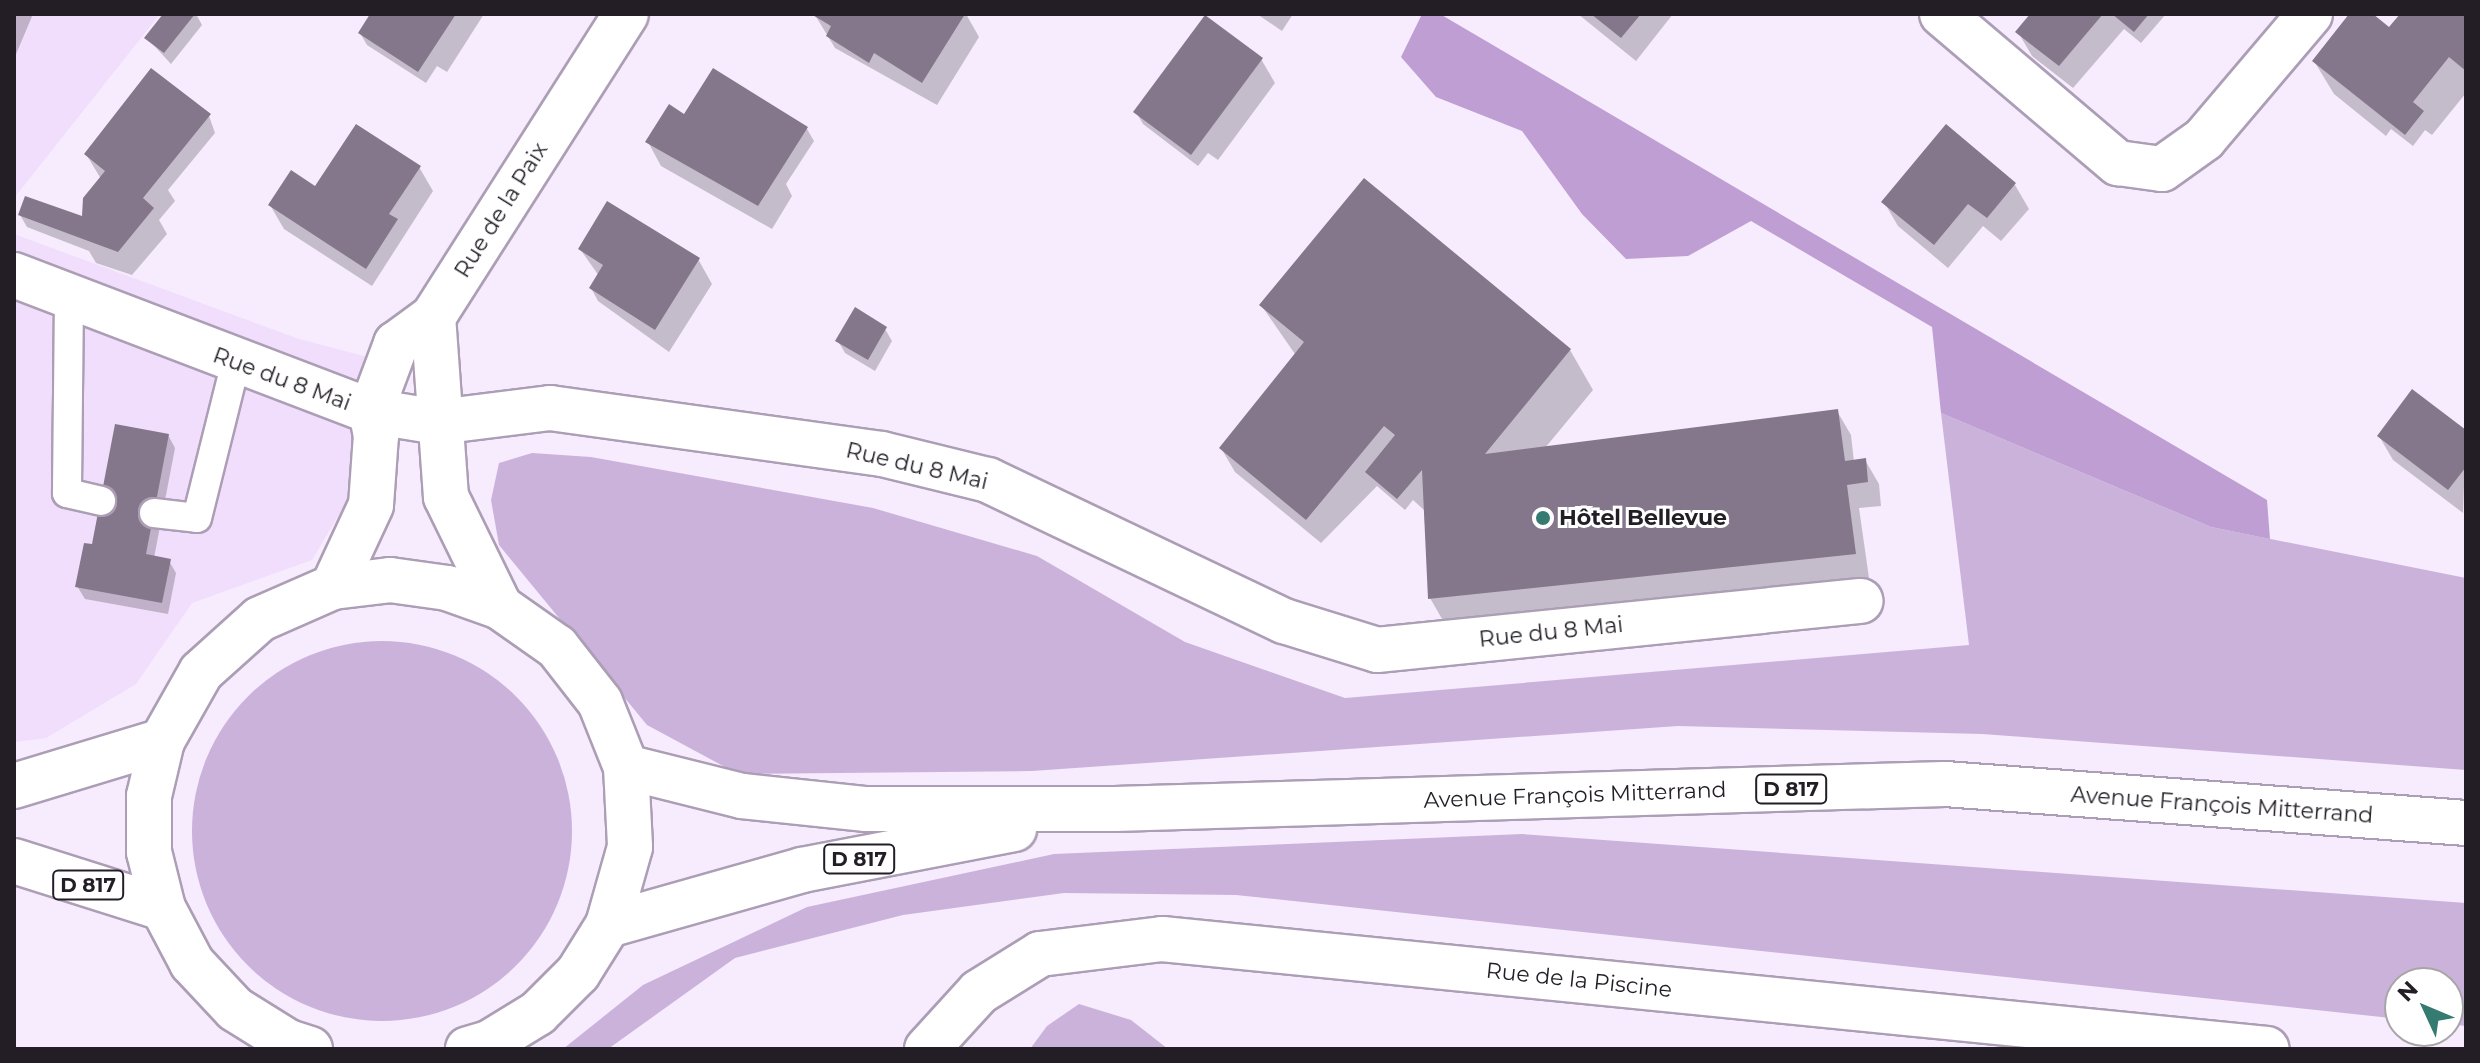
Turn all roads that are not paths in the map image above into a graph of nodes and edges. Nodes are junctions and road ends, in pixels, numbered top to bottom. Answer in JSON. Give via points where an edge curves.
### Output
{"nodes":[{"id":1,"x":626,"y":14,"type":"edge"},
{"id":2,"x":1942,"y":14,"type":"edge"},
{"id":3,"x":2310,"y":14,"type":"edge"},
{"id":4,"x":14,"y":275,"type":"edge"},
{"id":5,"x":69,"y":298,"type":"junction"},
{"id":6,"x":433,"y":317,"type":"junction"},
{"id":7,"x":236,"y":362,"type":"junction"},
{"id":8,"x":371,"y":411,"type":"junction"},
{"id":9,"x":438,"y":422,"type":"junction"},
{"id":10,"x":101,"y":501,"type":"dead end"},
{"id":11,"x":154,"y":513,"type":"dead end"},
{"id":12,"x":333,"y":587,"type":"junction"},
{"id":13,"x":1861,"y":601,"type":"dead end"},
{"id":14,"x":500,"y":607,"type":"junction"},
{"id":15,"x":162,"y":741,"type":"junction"},
{"id":16,"x":626,"y":767,"type":"junction"},
{"id":17,"x":14,"y":786,"type":"edge"},
{"id":18,"x":1115,"y":809,"type":"junction"},
{"id":19,"x":2466,"y":823,"type":"edge"},
{"id":20,"x":14,"y":861,"type":"edge"},
{"id":21,"x":163,"y":908,"type":"junction"},
{"id":22,"x":608,"y":925,"type":"junction"},
{"id":23,"x":298,"y":1047,"type":"edge"},
{"id":24,"x":481,"y":1047,"type":"edge"},
{"id":25,"x":927,"y":1049,"type":"edge"},
{"id":26,"x":2267,"y":1049,"type":"edge"}],
"edges":[{"from":1,"to":6,"type":"street","name":"Rue de la Paix"},
{"from":2,"to":3,"type":"street","via":[[2118,163],[2162,169],[2204,139]]},
{"from":4,"to":5,"type":"street","name":"Rue du 8 Mai"},
{"from":5,"to":7,"type":"street","name":"Rue du 8 Mai"},
{"from":5,"to":10,"type":"lane","via":[[67,493]]},
{"from":6,"to":8,"type":"street","via":[[396,344]]},
{"from":6,"to":9,"type":"street"},
{"from":7,"to":8,"type":"street","name":"Rue du 8 Mai"},
{"from":7,"to":11,"type":"lane","via":[[197,518]]},
{"from":8,"to":9,"type":"street","name":"Rue du 8 Mai"},
{"from":8,"to":12,"type":"street","via":[[376,436],[371,505]]},
{"from":9,"to":13,"type":"street","name":"Rue du 8 Mai","via":[[550,408],[897,457],[988,480],[1284,621],[1377,650]]},
{"from":9,"to":14,"type":"street","via":[[446,497]]},
{"from":12,"to":14,"type":"street","via":[[390,580],[447,588]]},
{"from":12,"to":15,"type":"street","via":[[260,619],[201,672]]},
{"from":14,"to":16,"type":"street","via":[[557,647],[600,702]]},
{"from":15,"to":17,"type":"street"},
{"from":15,"to":21,"type":"street","via":[[149,796],[149,852]]},
{"from":16,"to":18,"type":"street","name":"Avenue François Mitterrand","number":"D 817","via":[[742,796],[866,809]]},
{"from":16,"to":22,"type":"street","via":[[630,847]]},
{"from":18,"to":19,"type":"street","name":"Avenue François Mitterrand","number":"D 817","via":[[1945,784]]},
{"from":18,"to":22,"type":"street","name":"Avenue François Mitterrand","number":"D 817","via":[[802,870]]},
{"from":20,"to":21,"type":"street","number":"D 817"},
{"from":21,"to":23,"type":"street","via":[[192,963],[224,998]]},
{"from":22,"to":24,"type":"street","via":[[578,973],[548,1003]]},
{"from":25,"to":26,"type":"street","name":"Rue de la Piscine","via":[[979,992],[1040,954],[1162,939]]}]}
